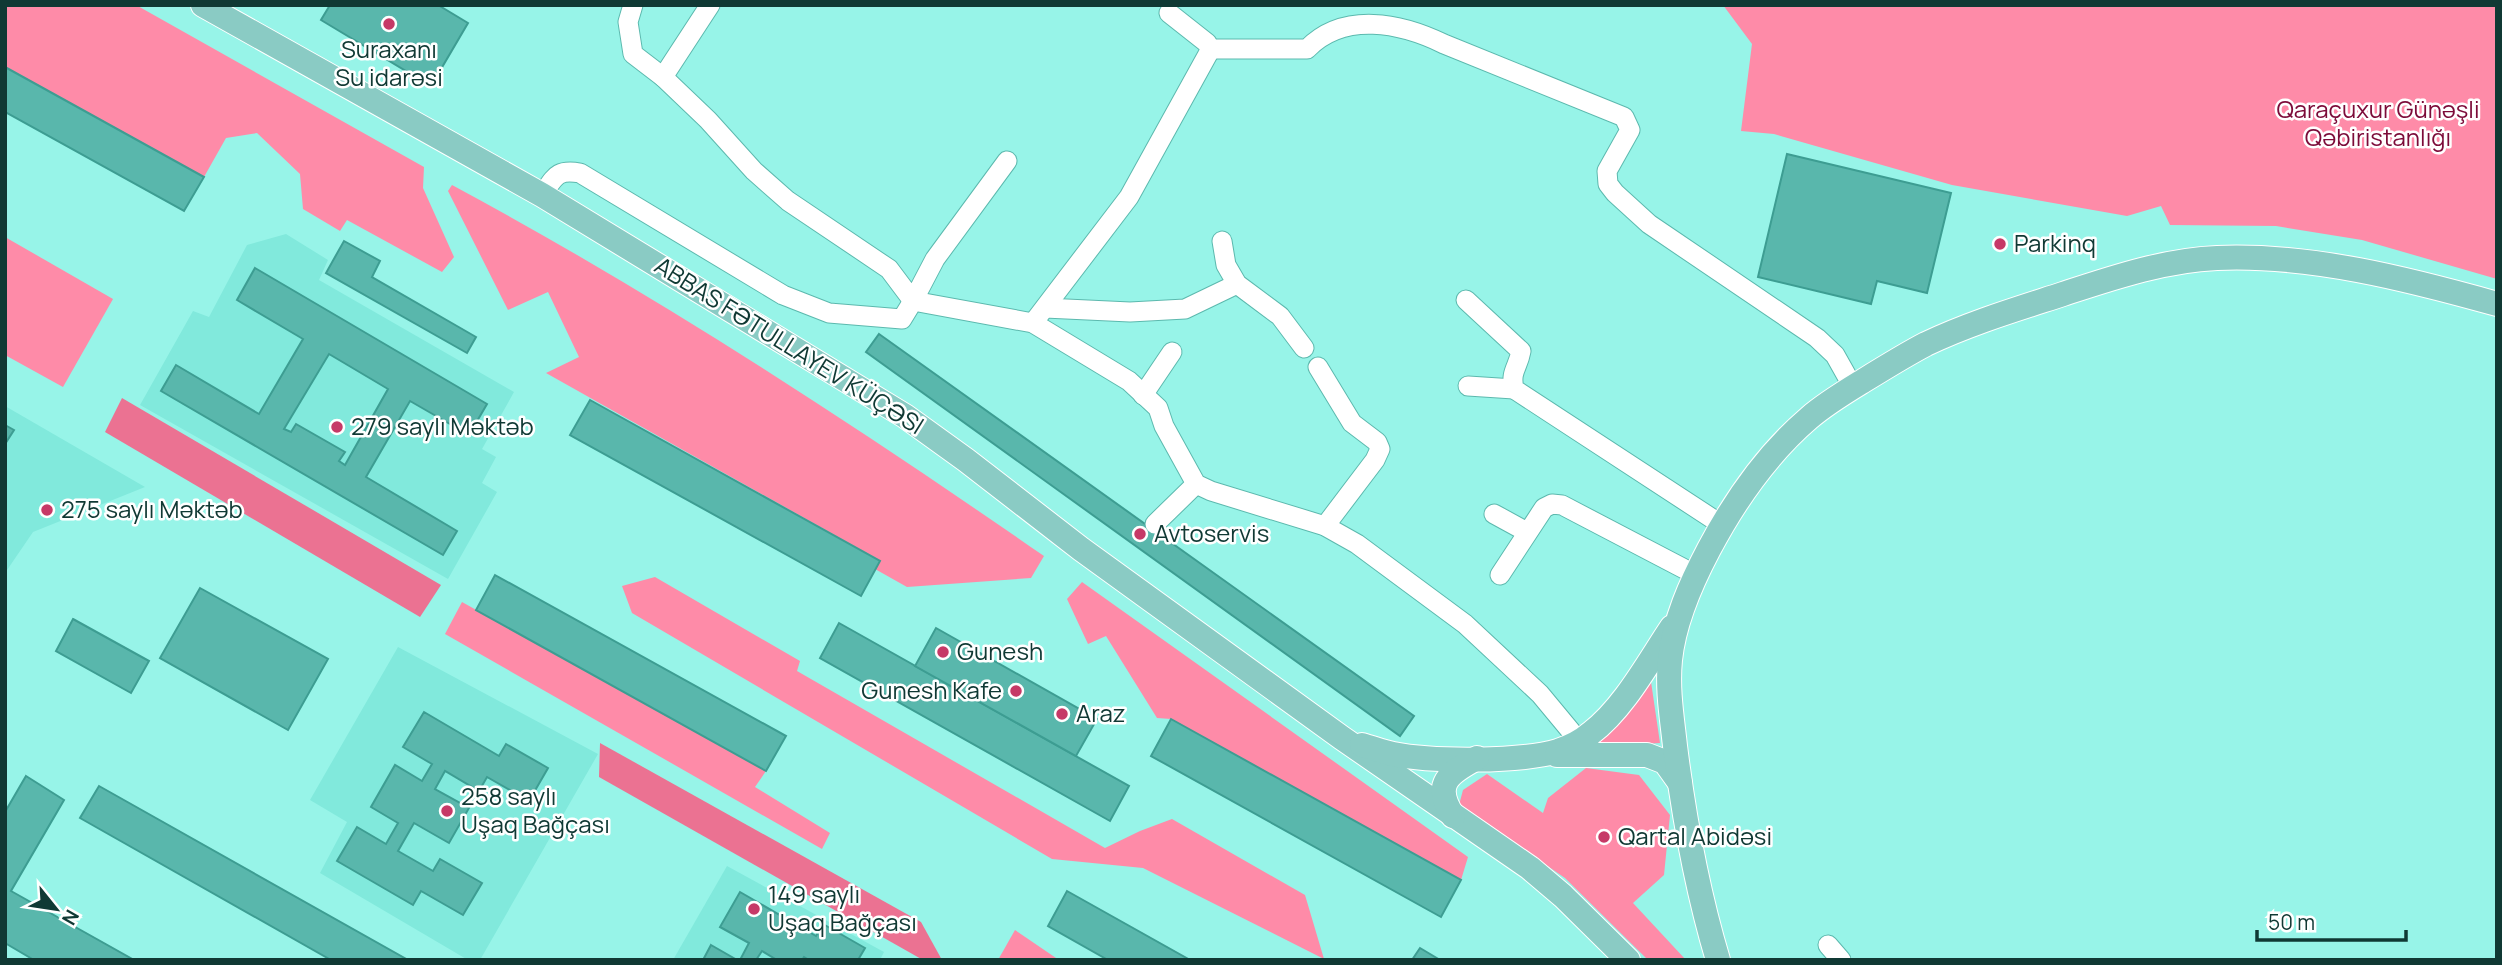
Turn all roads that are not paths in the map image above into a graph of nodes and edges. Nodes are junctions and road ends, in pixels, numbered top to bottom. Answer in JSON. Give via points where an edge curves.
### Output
{"nodes":[{"id":1,"x":203,"y":5,"type":"edge"},
{"id":2,"x":633,"y":5,"type":"edge"},
{"id":3,"x":710,"y":5,"type":"edge"},
{"id":4,"x":1169,"y":13,"type":"dead end"},
{"id":5,"x":1210,"y":49,"type":"junction"},
{"id":6,"x":663,"y":77,"type":"junction"},
{"id":7,"x":1007,"y":161,"type":"dead end"},
{"id":8,"x":542,"y":195,"type":"junction"},
{"id":9,"x":1222,"y":241,"type":"dead end"},
{"id":10,"x":1237,"y":284,"type":"junction"},
{"id":11,"x":1466,"y":300,"type":"dead end"},
{"id":12,"x":914,"y":301,"type":"junction"},
{"id":13,"x":2497,"y":304,"type":"edge"},
{"id":14,"x":1039,"y":315,"type":"junction"},
{"id":15,"x":1304,"y":348,"type":"dead end"},
{"id":16,"x":1171,"y":352,"type":"dead end"},
{"id":17,"x":1318,"y":367,"type":"dead end"},
{"id":18,"x":1468,"y":386,"type":"dead end"},
{"id":19,"x":1853,"y":387,"type":"junction"},
{"id":20,"x":1514,"y":389,"type":"junction"},
{"id":21,"x":1143,"y":395,"type":"junction"},
{"id":22,"x":1196,"y":484,"type":"junction"},
{"id":23,"x":1493,"y":514,"type":"dead end"},
{"id":24,"x":1155,"y":524,"type":"dead end"},
{"id":25,"x":1722,"y":525,"type":"junction"},
{"id":26,"x":1325,"y":526,"type":"junction"},
{"id":27,"x":1527,"y":532,"type":"junction"},
{"id":28,"x":1500,"y":575,"type":"dead end"},
{"id":29,"x":1696,"y":575,"type":"junction"},
{"id":30,"x":1679,"y":617,"type":"junction"},
{"id":31,"x":1342,"y":738,"type":"junction"},
{"id":32,"x":1579,"y":741,"type":"junction"},
{"id":33,"x":1531,"y":755,"type":"junction"},
{"id":34,"x":1478,"y":758,"type":"junction"},
{"id":35,"x":1680,"y":783,"type":"junction"},
{"id":36,"x":1453,"y":816,"type":"junction"},
{"id":37,"x":1628,"y":960,"type":"edge"},
{"id":38,"x":1718,"y":960,"type":"edge"}],
"edges":[{"from":1,"to":8,"type":"main road","name":"ABBAS FƏTULLAYEV KÜÇƏSI"},
{"from":2,"to":6,"type":"street","via":[[628,22],[633,54]]},
{"from":3,"to":6,"type":"street"},
{"from":4,"to":5,"type":"street"},
{"from":5,"to":14,"type":"street","via":[[1129,197]]},
{"from":5,"to":19,"type":"street","via":[[1307,49],[1331,32],[1362,22],[1422,33],[1624,117],[1630,130],[1607,171],[1608,184],[1615,193],[1649,224],[1816,338],[1835,355]]},
{"from":6,"to":12,"type":"street","via":[[754,171],[788,201],[890,269]]},
{"from":7,"to":12,"type":"street","via":[[934,259]]},
{"from":8,"to":12,"type":"street","via":[[556,175],[580,173],[783,295],[829,313],[902,320]]},
{"from":8,"to":31,"type":"main road","name":"ABBAS FƏTULLAYEV KÜÇƏSI","via":[[905,416]]},
{"from":9,"to":10,"type":"street","via":[[1226,265]]},
{"from":10,"to":14,"type":"street","via":[[1185,309]]},
{"from":10,"to":15,"type":"street","via":[[1280,316]]},
{"from":11,"to":20,"type":"street","via":[[1521,351],[1511,375]]},
{"from":12,"to":14,"type":"street"},
{"from":13,"to":19,"type":"main road","via":[[2343,269],[2286,260],[2214,258],[2082,288],[1963,328]]},
{"from":14,"to":21,"type":"street"},
{"from":16,"to":21,"type":"street"},
{"from":17,"to":26,"type":"street","via":[[1352,424],[1380,449]]},
{"from":18,"to":20,"type":"street"},
{"from":19,"to":25,"type":"main road","via":[[1810,417],[1781,445]]},
{"from":20,"to":25,"type":"street"},
{"from":21,"to":22,"type":"street","via":[[1158,408]]},
{"from":22,"to":24,"type":"street"},
{"from":22,"to":26,"type":"street"},
{"from":23,"to":27,"type":"street"},
{"from":25,"to":29,"type":"main road"},
{"from":26,"to":32,"type":"street","via":[[1357,544],[1465,624],[1540,694]]},
{"from":27,"to":28,"type":"street"},
{"from":27,"to":29,"type":"street","via":[[1544,508],[1562,505]]},
{"from":29,"to":30,"type":"main road"},
{"from":30,"to":32,"type":"main road","via":[[1620,703]]},
{"from":30,"to":35,"type":"main road","via":[[1669,684]]},
{"from":31,"to":34,"type":"main road","via":[[1392,754]]},
{"from":31,"to":36,"type":"main road","name":"ABBAS FƏTULLAYEV KÜÇƏSI"},
{"from":32,"to":33,"type":"main road"},
{"from":33,"to":34,"type":"main road"},
{"from":33,"to":35,"type":"main road","via":[[1647,755],[1665,762]]},
{"from":34,"to":36,"type":"main road","via":[[1456,769],[1444,786],[1442,796]]},
{"from":35,"to":38,"type":"main road"},
{"from":36,"to":37,"type":"main road","name":"ABBAS FƏTULLAYEV KÜÇƏSI","via":[[1530,868]]}]}
